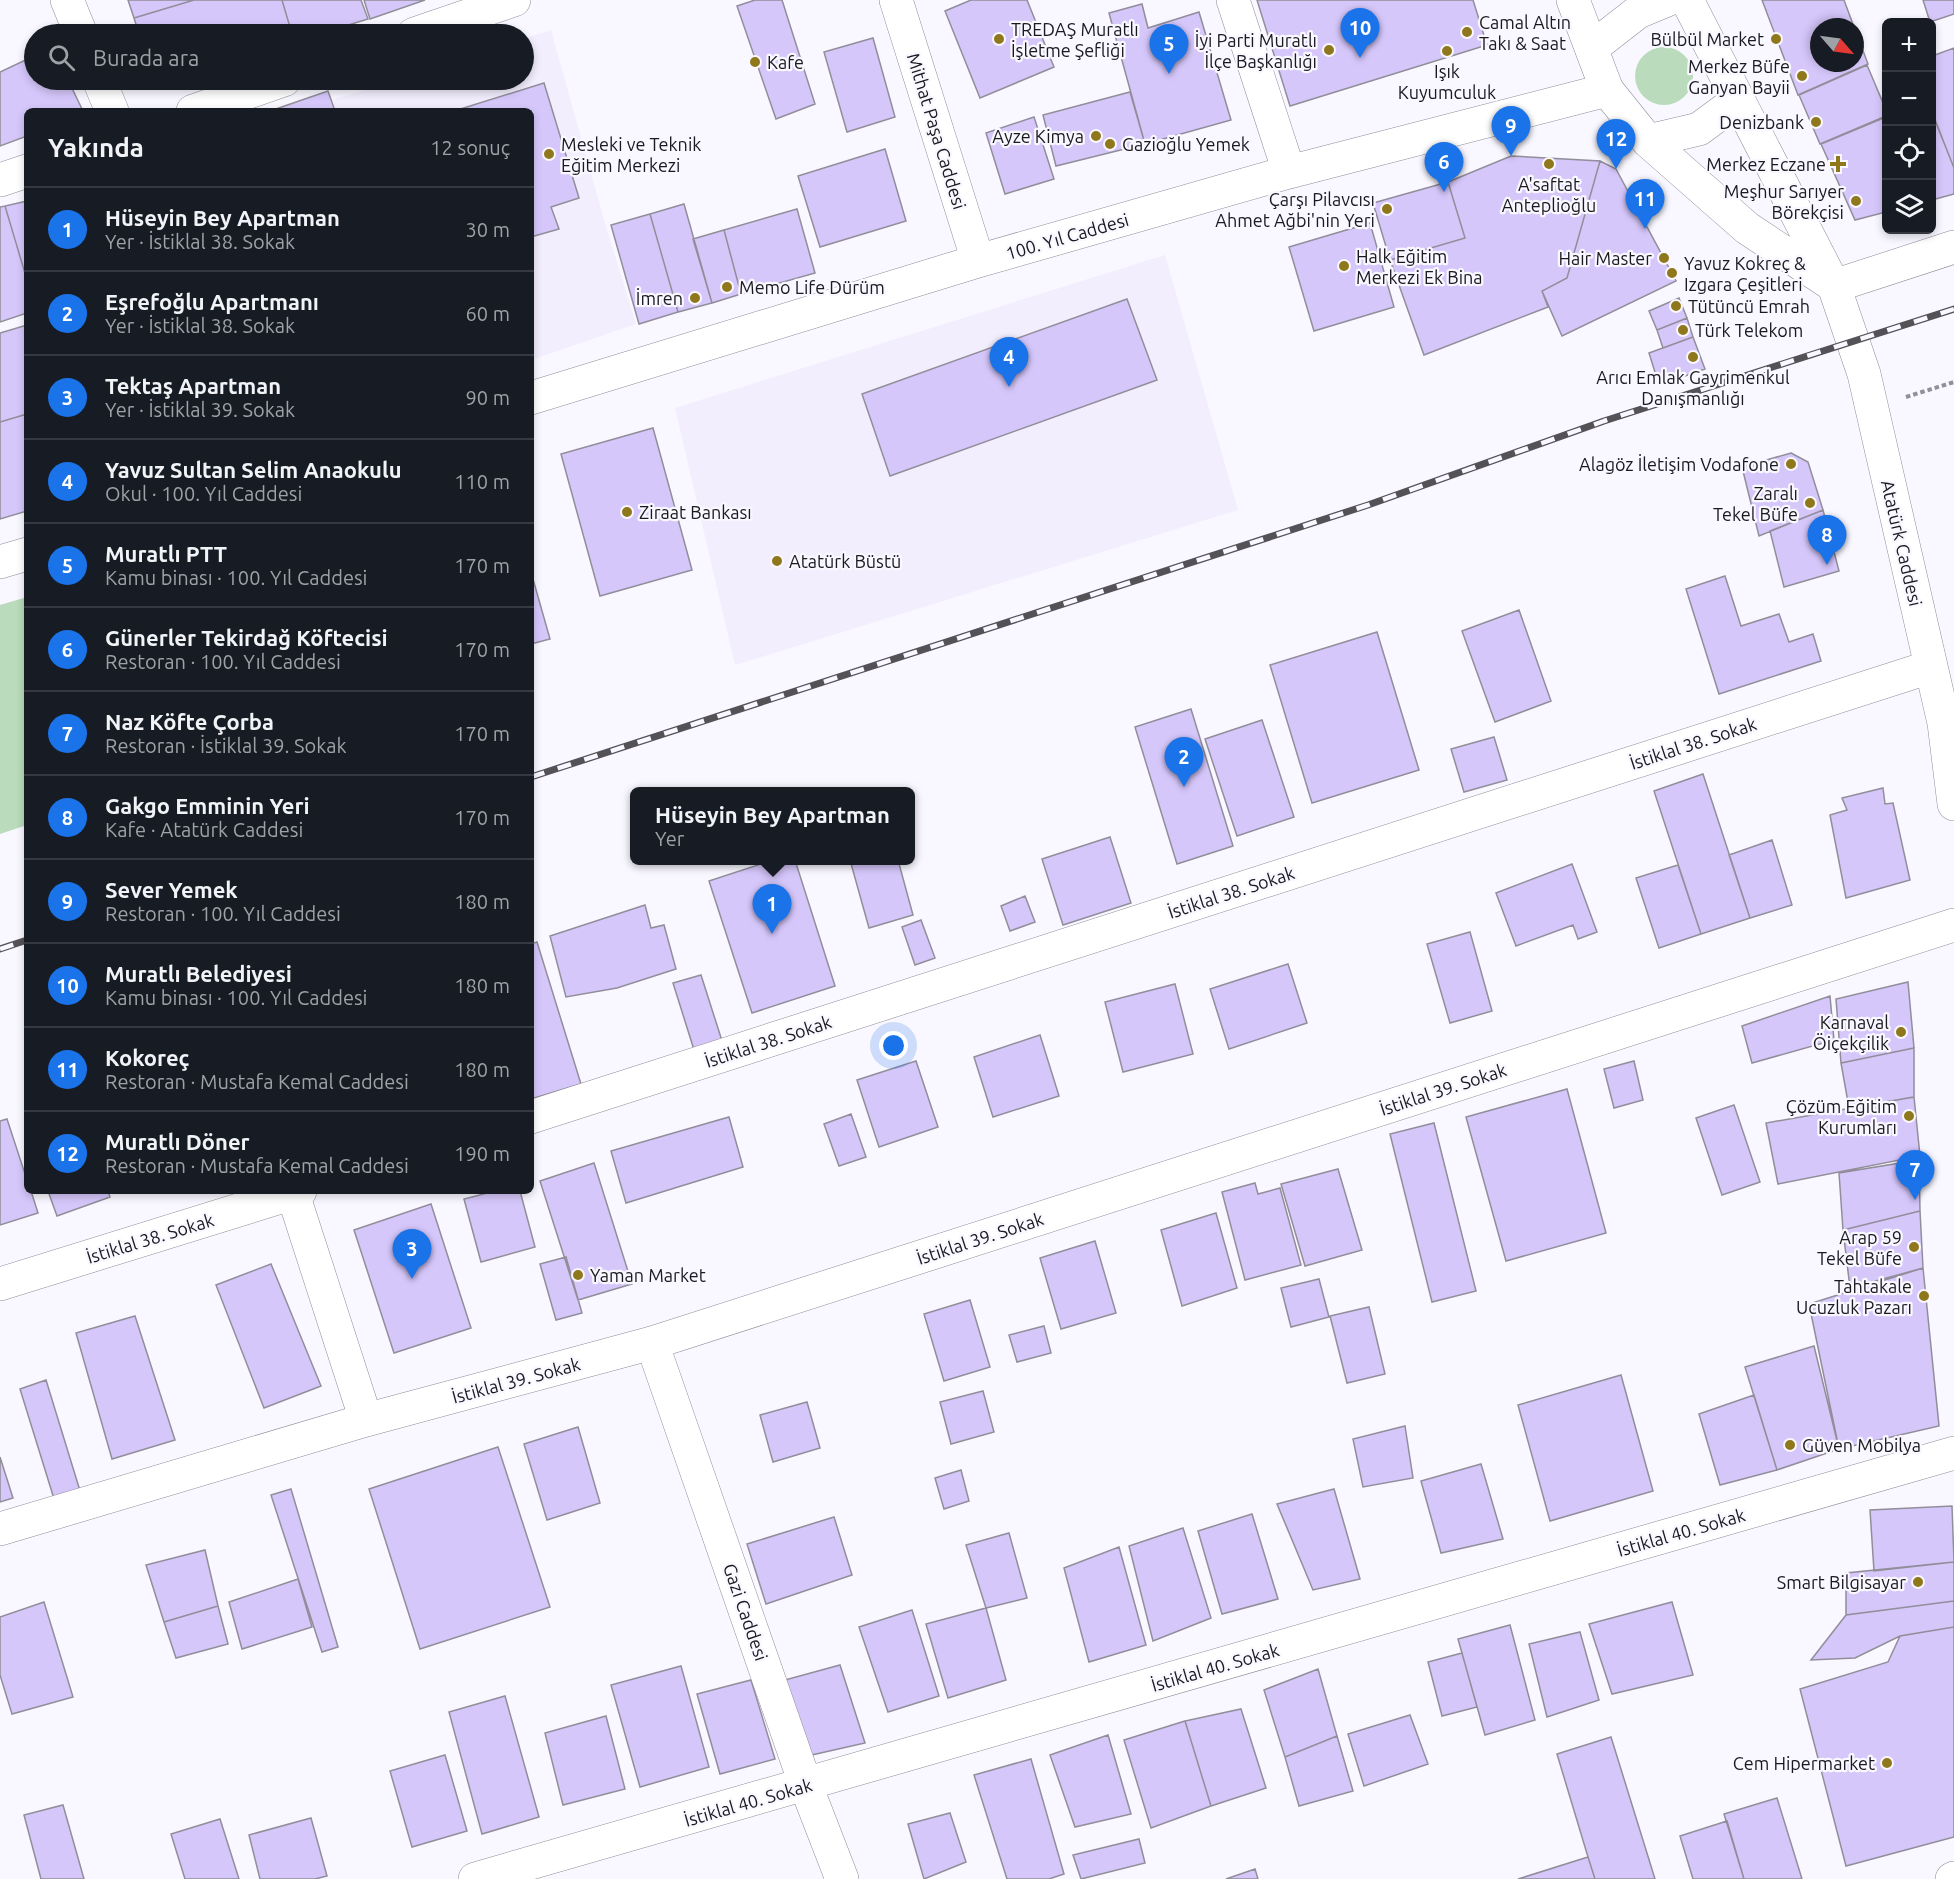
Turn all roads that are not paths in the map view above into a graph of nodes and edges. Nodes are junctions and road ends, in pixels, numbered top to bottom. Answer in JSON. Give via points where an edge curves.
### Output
{"nodes":[{"id":1,"x":67,"y":0,"type":"edge"},
{"id":2,"x":514,"y":0,"type":"edge"},
{"id":3,"x":896,"y":0,"type":"edge"},
{"id":4,"x":1233,"y":0,"type":"edge"},
{"id":5,"x":1573,"y":0,"type":"edge"},
{"id":6,"x":1666,"y":0,"type":"edge"},
{"id":7,"x":1687,"y":0,"type":"edge"},
{"id":8,"x":77,"y":24,"type":"edge"},
{"id":9,"x":443,"y":24,"type":"edge"},
{"id":10,"x":1593,"y":47,"type":"junction"},
{"id":11,"x":103,"y":90,"type":"edge"},
{"id":12,"x":255,"y":90,"type":"edge"},
{"id":13,"x":1607,"y":90,"type":"junction"},
{"id":14,"x":1737,"y":101,"type":"junction"},
{"id":15,"x":111,"y":108,"type":"edge"},
{"id":16,"x":202,"y":108,"type":"edge"},
{"id":17,"x":1648,"y":141,"type":"junction"},
{"id":18,"x":24,"y":172,"type":"edge"},
{"id":19,"x":1289,"y":172,"type":"junction"},
{"id":20,"x":0,"y":180,"type":"edge"},
{"id":21,"x":1954,"y":247,"type":"edge"},
{"id":22,"x":978,"y":261,"type":"junction"},
{"id":23,"x":1834,"y":286,"type":"junction"},
{"id":24,"x":534,"y":397,"type":"edge"},
{"id":25,"x":24,"y":555,"type":"edge"},
{"id":26,"x":0,"y":562,"type":"edge"},
{"id":27,"x":1930,"y":668,"type":"junction"},
{"id":28,"x":1949,"y":722,"type":"edge"},
{"id":29,"x":1954,"y":804,"type":"edge"},
{"id":30,"x":1954,"y":925,"type":"edge"},
{"id":31,"x":534,"y":1116,"type":"edge"},
{"id":32,"x":289,"y":1194,"type":"edge"},
{"id":33,"x":296,"y":1194,"type":"edge"},
{"id":34,"x":0,"y":1284,"type":"edge"},
{"id":35,"x":652,"y":1343,"type":"junction"},
{"id":36,"x":366,"y":1420,"type":"junction"},
{"id":37,"x":1954,"y":1453,"type":"edge"},
{"id":38,"x":0,"y":1529,"type":"edge"},
{"id":39,"x":806,"y":1785,"type":"junction"},
{"id":40,"x":474,"y":1879,"type":"edge"},
{"id":41,"x":842,"y":1879,"type":"edge"}],
"edges":[{"from":1,"to":8,"type":"street"},
{"from":2,"to":9,"type":"street"},
{"from":3,"to":22,"type":"street","name":"Mithat Paşa Caddesi"},
{"from":4,"to":19,"type":"street"},
{"from":5,"to":10,"type":"street"},
{"from":6,"to":10,"type":"street","via":[[1638,12]]},
{"from":7,"to":14,"type":"street","name":"Atatürk Caddesi"},
{"from":10,"to":13,"type":"street"},
{"from":11,"to":15,"type":"street"},
{"from":12,"to":16,"type":"street"},
{"from":13,"to":17,"type":"street"},
{"from":13,"to":19,"type":"street","name":"100. Yıl Caddesi"},
{"from":14,"to":17,"type":"street","via":[[1699,129]]},
{"from":14,"to":23,"type":"street","name":"Atatürk Caddesi"},
{"from":17,"to":23,"type":"street","via":[[1747,228]]},
{"from":18,"to":20,"type":"street"},
{"from":19,"to":22,"type":"street","name":"100. Yıl Caddesi"},
{"from":21,"to":23,"type":"street"},
{"from":22,"to":24,"type":"street","name":"100. Yıl Caddesi"},
{"from":23,"to":27,"type":"street","name":"Atatürk Caddesi","via":[[1864,374]]},
{"from":25,"to":26,"type":"street"},
{"from":27,"to":28,"type":"street","name":"Atatürk Caddesi"},
{"from":27,"to":31,"type":"street","name":"İstiklal 38. Sokak"},
{"from":28,"to":29,"type":"street","name":"Atatürk Caddesi"},
{"from":30,"to":35,"type":"street","name":"İstiklal 39. Sokak"},
{"from":32,"to":34,"type":"street","name":"İstiklal 38. Sokak"},
{"from":33,"to":36,"type":"street"},
{"from":35,"to":36,"type":"street","name":"İstiklal 39. Sokak"},
{"from":35,"to":39,"type":"street","name":"Gazi Caddesi"},
{"from":36,"to":38,"type":"street","name":"İstiklal 39. Sokak"},
{"from":37,"to":39,"type":"street","name":"İstiklal 40. Sokak"},
{"from":39,"to":40,"type":"street","name":"İstiklal 40. Sokak"},
{"from":39,"to":41,"type":"street","name":"Gazi Caddesi"}]}
